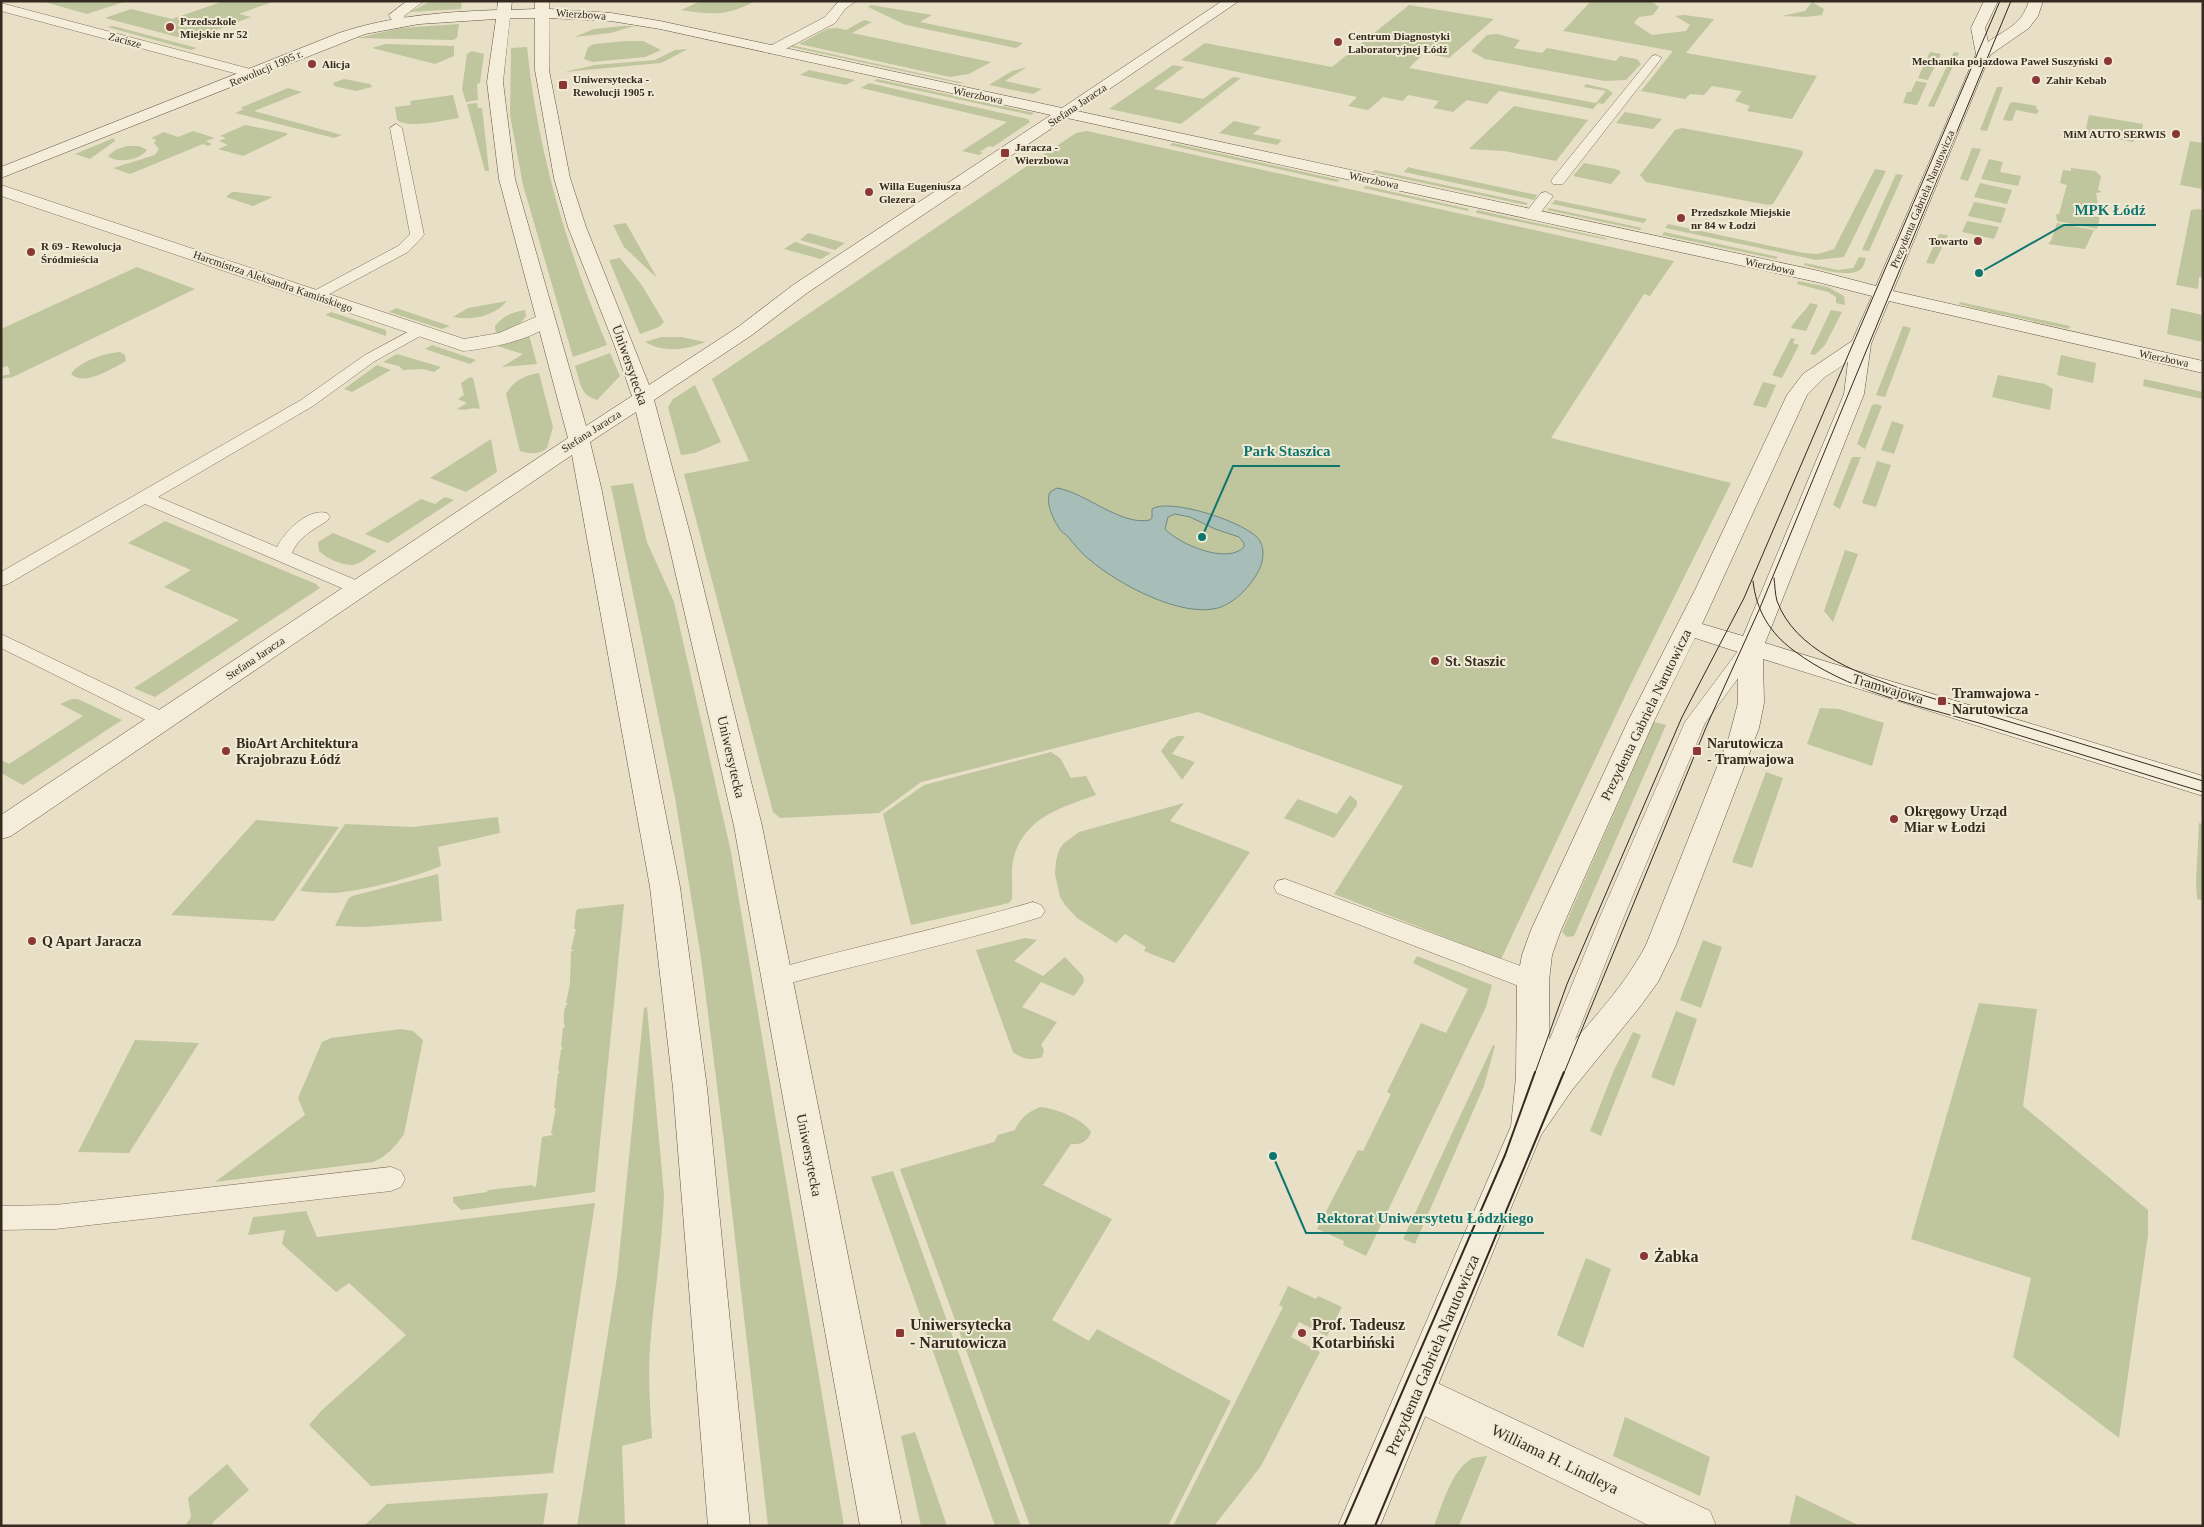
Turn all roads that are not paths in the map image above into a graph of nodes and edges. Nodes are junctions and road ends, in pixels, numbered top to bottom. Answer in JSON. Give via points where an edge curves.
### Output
{"nodes":[{"id":1,"x":417,"y":1,"type":"edge"},
{"id":2,"x":849,"y":1,"type":"edge"},
{"id":3,"x":1232,"y":1,"type":"edge"},
{"id":4,"x":1991,"y":1,"type":"edge"},
{"id":5,"x":2036,"y":1,"type":"edge"},
{"id":6,"x":1,"y":7,"type":"edge"},
{"id":7,"x":504,"y":7,"type":"edge"},
{"id":8,"x":542,"y":7,"type":"edge"},
{"id":9,"x":399,"y":21,"type":"junction"},
{"id":10,"x":773,"y":50,"type":"junction"},
{"id":11,"x":1983,"y":54,"type":"junction"},
{"id":12,"x":1656,"y":58,"type":"dead end"},
{"id":13,"x":250,"y":73,"type":"junction"},
{"id":14,"x":1065,"y":113,"type":"junction"},
{"id":15,"x":396,"y":128,"type":"dead end"},
{"id":16,"x":1,"y":173,"type":"edge"},
{"id":17,"x":1558,"y":181,"type":"dead end"},
{"id":18,"x":1,"y":190,"type":"edge"},
{"id":19,"x":1546,"y":196,"type":"dead end"},
{"id":20,"x":1532,"y":214,"type":"junction"},
{"id":21,"x":1882,"y":293,"type":"junction"},
{"id":22,"x":315,"y":296,"type":"junction"},
{"id":23,"x":545,"y":319,"type":"junction"},
{"id":24,"x":419,"y":331,"type":"junction"},
{"id":25,"x":1861,"y":344,"type":"junction"},
{"id":26,"x":2203,"y":367,"type":"edge"},
{"id":27,"x":643,"y":398,"type":"junction"},
{"id":28,"x":579,"y":440,"type":"junction"},
{"id":29,"x":144,"y":497,"type":"junction"},
{"id":30,"x":321,"y":517,"type":"dead end"},
{"id":31,"x":282,"y":556,"type":"junction"},
{"id":32,"x":1,"y":580,"type":"edge"},
{"id":33,"x":358,"y":588,"type":"junction"},
{"id":34,"x":1688,"y":628,"type":"junction"},
{"id":35,"x":1,"y":640,"type":"edge"},
{"id":36,"x":1751,"y":647,"type":"junction"},
{"id":37,"x":164,"y":720,"type":"junction"},
{"id":38,"x":2203,"y":786,"type":"edge"},
{"id":39,"x":1,"y":829,"type":"edge"},
{"id":40,"x":1285,"y":887,"type":"dead end"},
{"id":41,"x":1033,"y":911,"type":"dead end"},
{"id":42,"x":775,"y":978,"type":"junction"},
{"id":43,"x":1533,"y":981,"type":"junction"},
{"id":44,"x":1527,"y":1128,"type":"junction"},
{"id":45,"x":391,"y":1179,"type":"dead end"},
{"id":46,"x":1,"y":1218,"type":"edge"},
{"id":47,"x":1416,"y":1392,"type":"junction"},
{"id":48,"x":729,"y":1526,"type":"edge"},
{"id":49,"x":881,"y":1526,"type":"edge"},
{"id":50,"x":1359,"y":1526,"type":"edge"},
{"id":51,"x":1694,"y":1526,"type":"edge"}],
"edges":[{"from":1,"to":9,"type":"street","via":[[396,14]]},
{"from":2,"to":10,"type":"street","via":[[840,6],[830,20]]},
{"from":3,"to":14,"type":"street","name":"Stefana Jaracza"},
{"from":4,"to":11,"type":"street","via":[[1978,28]]},
{"from":5,"to":11,"type":"street","name":"Prezydenta Gabriela Narutowicza","via":[[2023,26],[2000,39]]},
{"from":6,"to":13,"type":"street","name":"Zacisze"},
{"from":7,"to":8,"type":"street","name":"Rewolucji 1905 r."},
{"from":7,"to":9,"type":"street","name":"Rewolucji 1905 r."},
{"from":7,"to":23,"type":"street","via":[[495,82],[498,117],[507,179]]},
{"from":8,"to":10,"type":"street","name":"Wierzbowa","via":[[641,21]]},
{"from":8,"to":27,"type":"street","name":"Uniwersytecka","via":[[542,70],[562,178],[577,227]]},
{"from":9,"to":13,"type":"street","name":"Rewolucji 1905 r.","via":[[344,36]]},
{"from":10,"to":14,"type":"street","name":"Wierzbowa"},
{"from":11,"to":21,"type":"street","name":"Prezydenta Gabriela Narutowicza"},
{"from":12,"to":17,"type":"lane"},
{"from":13,"to":16,"type":"street","name":"Rewolucji 1905 r."},
{"from":14,"to":20,"type":"street","name":"Wierzbowa"},
{"from":14,"to":27,"type":"street","name":"Stefana Jaracza"},
{"from":15,"to":22,"type":"lane","via":[[417,235],[403,250]]},
{"from":18,"to":22,"type":"street","name":"Harcmistrza Aleksandra Kamińskiego"},
{"from":19,"to":20,"type":"lane"},
{"from":20,"to":21,"type":"street","name":"Wierzbowa"},
{"from":21,"to":25,"type":"street","name":"Prezydenta Gabriela Narutowicza"},
{"from":21,"to":26,"type":"street","name":"Wierzbowa"},
{"from":22,"to":24,"type":"street","name":"Harcmistrza Aleksandra Kamińskiego"},
{"from":23,"to":24,"type":"street","name":"Harcmistrza Aleksandra Kamińskiego","via":[[508,338],[480,344],[464,345]]},
{"from":23,"to":28,"type":"street"},
{"from":24,"to":29,"type":"lane","via":[[370,358],[307,403]]},
{"from":25,"to":34,"type":"street","name":"Prezydenta Gabriela Narutowicza","via":[[1815,373],[1797,395]]},
{"from":25,"to":36,"type":"street","name":"Prezydenta Gabriela Narutowicza","via":[[1854,394]]},
{"from":27,"to":28,"type":"street","name":"Stefana Jaracza"},
{"from":27,"to":42,"type":"street","name":"Uniwersytecka","via":[[748,826]]},
{"from":28,"to":33,"type":"street","name":"Stefana Jaracza"},
{"from":28,"to":48,"type":"street","via":[[618,628],[665,887],[690,1088]]},
{"from":29,"to":31,"type":"lane"},
{"from":29,"to":32,"type":"lane"},
{"from":30,"to":31,"type":"lane","via":[[290,538]]},
{"from":31,"to":33,"type":"lane"},
{"from":33,"to":37,"type":"street","name":"Stefana Jaracza"},
{"from":34,"to":36,"type":"street","name":"Tramwajowa"},
{"from":34,"to":43,"type":"street","name":"Prezydenta Gabriela Narutowicza","via":[[1641,721],[1546,930],[1537,955]]},
{"from":35,"to":37,"type":"lane"},
{"from":36,"to":38,"type":"street","name":"Tramwajowa"},
{"from":36,"to":44,"type":"lane","via":[[1695,722]]},
{"from":36,"to":44,"type":"street","name":"Prezydenta Gabriela Narutowicza","via":[[1748,719],[1661,945],[1647,973],[1628,999],[1560,1080]]},
{"from":37,"to":39,"type":"street","name":"Stefana Jaracza"},
{"from":40,"to":43,"type":"lane"},
{"from":41,"to":42,"type":"lane"},
{"from":42,"to":49,"type":"street","name":"Uniwersytecka"},
{"from":43,"to":44,"type":"street","name":"Prezydenta Gabriela Narutowicza","via":[[1533,1078]]},
{"from":44,"to":47,"type":"street","name":"Prezydenta Gabriela Narutowicza"},
{"from":45,"to":46,"type":"lane","via":[[55,1217]]},
{"from":47,"to":50,"type":"street","name":"Prezydenta Gabriela Narutowicza"},
{"from":47,"to":51,"type":"street","name":"Williama H. Lindleya"}]}
